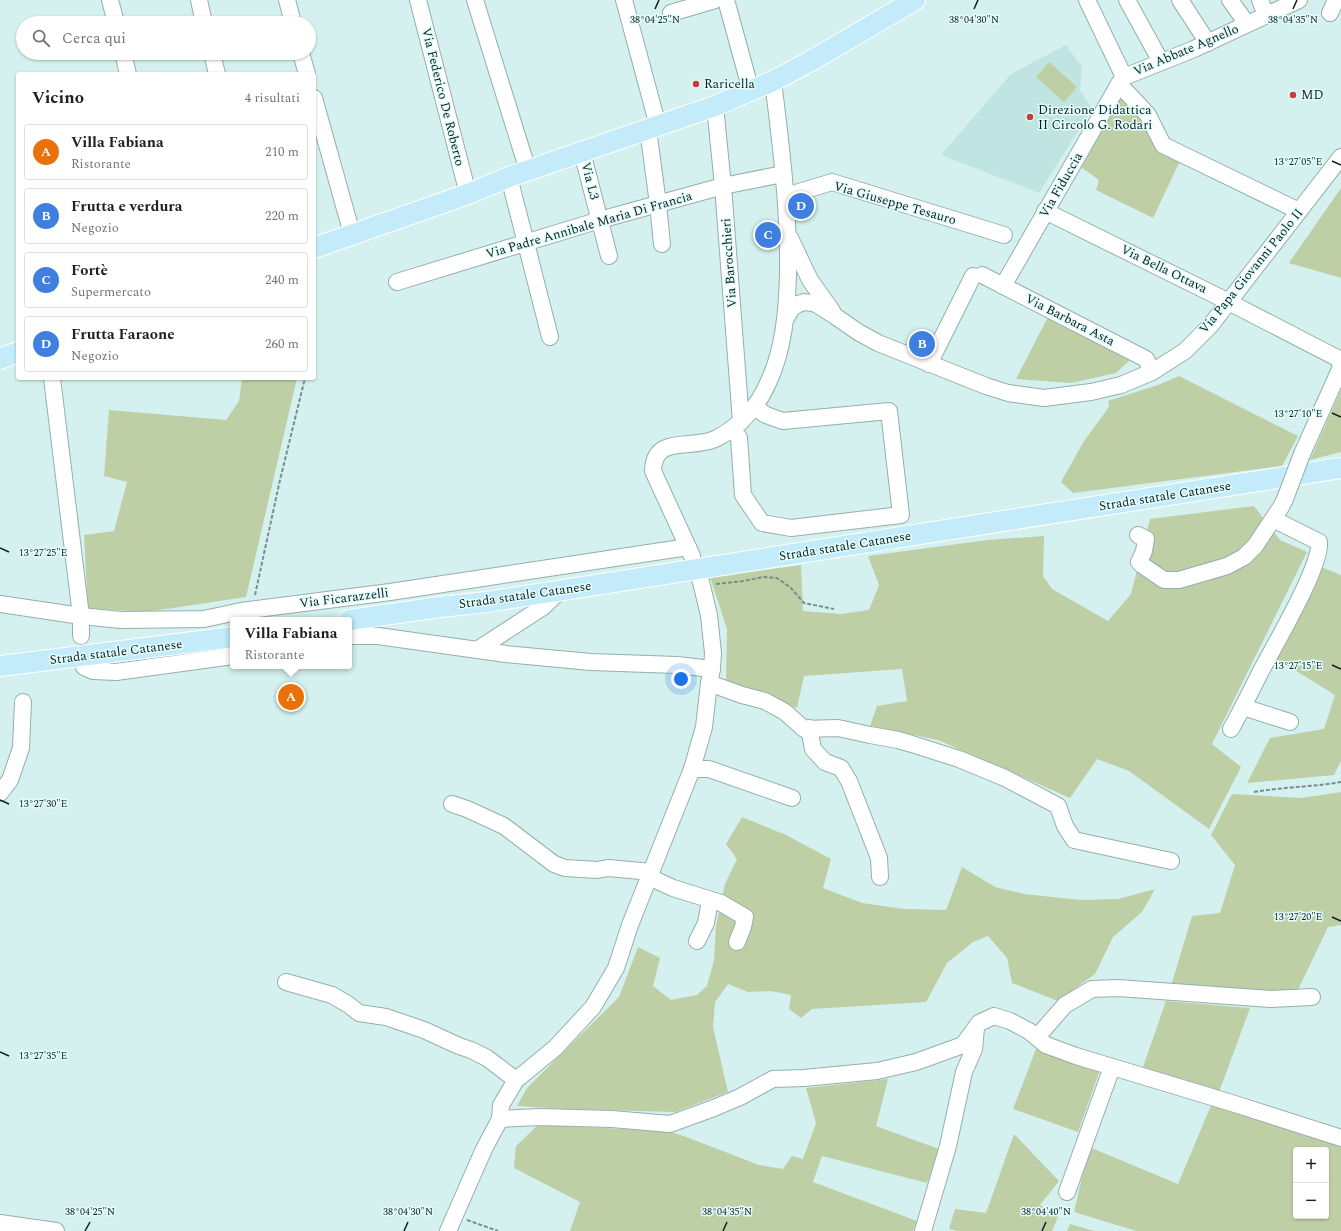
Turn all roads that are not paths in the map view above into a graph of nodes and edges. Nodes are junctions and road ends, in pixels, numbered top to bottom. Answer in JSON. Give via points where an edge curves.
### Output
{"nodes":[{"id":1,"x":110,"y":0,"type":"edge"},
{"id":2,"x":199,"y":0,"type":"edge"},
{"id":3,"x":287,"y":0,"type":"edge"},
{"id":4,"x":418,"y":0,"type":"edge"},
{"id":5,"x":475,"y":0,"type":"edge"},
{"id":6,"x":624,"y":0,"type":"edge"},
{"id":7,"x":715,"y":0,"type":"edge"},
{"id":8,"x":726,"y":0,"type":"edge"},
{"id":9,"x":915,"y":0,"type":"edge"},
{"id":10,"x":1087,"y":0,"type":"edge"},
{"id":11,"x":1126,"y":0,"type":"edge"},
{"id":12,"x":1180,"y":0,"type":"edge"},
{"id":13,"x":1230,"y":0,"type":"edge"},
{"id":14,"x":1260,"y":0,"type":"edge"},
{"id":15,"x":1299,"y":0,"type":"edge"},
{"id":16,"x":671,"y":13,"type":"dead end"},
{"id":17,"x":1266,"y":15,"type":"junction"},
{"id":18,"x":114,"y":16,"type":"edge"},
{"id":19,"x":202,"y":16,"type":"edge"},
{"id":20,"x":291,"y":16,"type":"edge"},
{"id":21,"x":1247,"y":24,"type":"junction"},
{"id":22,"x":1208,"y":43,"type":"junction"},
{"id":23,"x":125,"y":60,"type":"edge"},
{"id":24,"x":214,"y":60,"type":"edge"},
{"id":25,"x":304,"y":60,"type":"edge"},
{"id":26,"x":1161,"y":62,"type":"junction"},
{"id":27,"x":128,"y":72,"type":"edge"},
{"id":28,"x":217,"y":72,"type":"edge"},
{"id":29,"x":307,"y":72,"type":"edge"},
{"id":30,"x":1122,"y":80,"type":"junction"},
{"id":31,"x":772,"y":81,"type":"junction"},
{"id":32,"x":751,"y":91,"type":"junction"},
{"id":33,"x":316,"y":105,"type":"edge"},
{"id":34,"x":715,"y":106,"type":"junction"},
{"id":35,"x":653,"y":128,"type":"junction"},
{"id":36,"x":1339,"y":151,"type":"edge"},
{"id":37,"x":582,"y":152,"type":"junction"},
{"id":38,"x":528,"y":170,"type":"junction"},
{"id":39,"x":783,"y":174,"type":"junction"},
{"id":40,"x":508,"y":177,"type":"junction"},
{"id":41,"x":723,"y":186,"type":"junction"},
{"id":42,"x":468,"y":194,"type":"junction"},
{"id":43,"x":786,"y":196,"type":"junction"},
{"id":44,"x":658,"y":204,"type":"junction"},
{"id":45,"x":1299,"y":211,"type":"junction"},
{"id":46,"x":1045,"y":212,"type":"junction"},
{"id":47,"x":600,"y":220,"type":"junction"},
{"id":48,"x":352,"y":234,"type":"junction"},
{"id":49,"x":1004,"y":235,"type":"dead end"},
{"id":50,"x":788,"y":236,"type":"junction"},
{"id":51,"x":526,"y":244,"type":"junction"},
{"id":52,"x":662,"y":244,"type":"dead end"},
{"id":53,"x":316,"y":247,"type":"edge"},
{"id":54,"x":609,"y":256,"type":"dead end"},
{"id":55,"x":397,"y":282,"type":"dead end"},
{"id":56,"x":1003,"y":286,"type":"junction"},
{"id":57,"x":787,"y":288,"type":"junction"},
{"id":58,"x":817,"y":291,"type":"junction"},
{"id":59,"x":805,"y":302,"type":"junction"},
{"id":60,"x":1229,"y":302,"type":"junction"},
{"id":61,"x":835,"y":316,"type":"junction"},
{"id":62,"x":786,"y":318,"type":"junction"},
{"id":63,"x":550,"y":337,"type":"dead end"},
{"id":64,"x":16,"y":353,"type":"edge"},
{"id":65,"x":0,"y":359,"type":"edge"},
{"id":66,"x":929,"y":364,"type":"junction"},
{"id":67,"x":1152,"y":372,"type":"junction"},
{"id":68,"x":52,"y":380,"type":"edge"},
{"id":69,"x":754,"y":407,"type":"junction"},
{"id":70,"x":736,"y":426,"type":"junction"},
{"id":71,"x":1341,"y":468,"type":"edge"},
{"id":72,"x":1273,"y":519,"type":"junction"},
{"id":73,"x":1138,"y":535,"type":"dead end"},
{"id":74,"x":702,"y":581,"type":"road end"},
{"id":75,"x":561,"y":590,"type":"junction"},
{"id":76,"x":390,"y":592,"type":"junction"},
{"id":77,"x":0,"y":604,"type":"edge"},
{"id":78,"x":393,"y":613,"type":"junction"},
{"id":79,"x":81,"y":616,"type":"junction"},
{"id":80,"x":352,"y":620,"type":"edge"},
{"id":81,"x":82,"y":636,"type":"dead end"},
{"id":82,"x":352,"y":636,"type":"edge"},
{"id":83,"x":230,"y":637,"type":"edge"},
{"id":84,"x":477,"y":650,"type":"junction"},
{"id":85,"x":230,"y":656,"type":"edge"},
{"id":86,"x":0,"y":666,"type":"edge"},
{"id":87,"x":84,"y":667,"type":"dead end"},
{"id":88,"x":711,"y":676,"type":"junction"},
{"id":89,"x":23,"y":702,"type":"dead end"},
{"id":90,"x":1243,"y":707,"type":"junction"},
{"id":91,"x":1290,"y":722,"type":"dead end"},
{"id":92,"x":809,"y":728,"type":"junction"},
{"id":93,"x":1231,"y":729,"type":"dead end"},
{"id":94,"x":692,"y":769,"type":"junction"},
{"id":95,"x":0,"y":793,"type":"edge"},
{"id":96,"x":792,"y":798,"type":"dead end"},
{"id":97,"x":452,"y":804,"type":"dead end"},
{"id":98,"x":1171,"y":861,"type":"dead end"},
{"id":99,"x":650,"y":874,"type":"junction"},
{"id":100,"x":880,"y":877,"type":"dead end"},
{"id":101,"x":710,"y":900,"type":"junction"},
{"id":102,"x":697,"y":941,"type":"dead end"},
{"id":103,"x":737,"y":942,"type":"dead end"},
{"id":104,"x":286,"y":982,"type":"dead end"},
{"id":105,"x":1312,"y":997,"type":"dead end"},
{"id":106,"x":976,"y":1027,"type":"junction"},
{"id":107,"x":1037,"y":1037,"type":"junction"},
{"id":108,"x":1112,"y":1067,"type":"junction"},
{"id":109,"x":516,"y":1080,"type":"junction"},
{"id":110,"x":500,"y":1119,"type":"junction"},
{"id":111,"x":1341,"y":1138,"type":"edge"},
{"id":112,"x":1067,"y":1192,"type":"dead end"},
{"id":113,"x":0,"y":1223,"type":"edge"},
{"id":114,"x":56,"y":1231,"type":"edge"},
{"id":115,"x":448,"y":1231,"type":"edge"},
{"id":116,"x":923,"y":1231,"type":"edge"}],
"edges":[{"from":1,"to":18,"type":"street"},
{"from":2,"to":19,"type":"street"},
{"from":3,"to":20,"type":"street"},
{"from":4,"to":42,"type":"street","name":"Via Federico De Roberto"},
{"from":5,"to":38,"type":"street"},
{"from":6,"to":35,"type":"street"},
{"from":7,"to":16,"type":"street"},
{"from":8,"to":32,"type":"street"},
{"from":9,"to":31,"type":"main road"},
{"from":10,"to":30,"type":"street"},
{"from":11,"to":26,"type":"street"},
{"from":12,"to":22,"type":"street"},
{"from":13,"to":21,"type":"street"},
{"from":14,"to":17,"type":"street"},
{"from":15,"to":17,"type":"street","name":"Via Abbate Agnello"},
{"from":17,"to":21,"type":"street","name":"Via Abbate Agnello"},
{"from":21,"to":22,"type":"street","name":"Via Abbate Agnello"},
{"from":22,"to":26,"type":"street","name":"Via Abbate Agnello"},
{"from":23,"to":27,"type":"street"},
{"from":24,"to":28,"type":"street"},
{"from":25,"to":29,"type":"street"},
{"from":26,"to":30,"type":"street","name":"Via Abbate Agnello"},
{"from":30,"to":45,"type":"street","via":[[1148,116],[1163,145]]},
{"from":30,"to":46,"type":"street","name":"Via Fiduccia"},
{"from":31,"to":32,"type":"main road"},
{"from":31,"to":39,"type":"street"},
{"from":32,"to":34,"type":"main road"},
{"from":33,"to":48,"type":"street"},
{"from":34,"to":35,"type":"main road"},
{"from":34,"to":41,"type":"street","name":"Via Barocchieri"},
{"from":35,"to":37,"type":"main road"},
{"from":35,"to":44,"type":"street"},
{"from":36,"to":45,"type":"street","name":"Via Papa Giovanni Paolo II"},
{"from":37,"to":38,"type":"main road"},
{"from":37,"to":47,"type":"street","name":"Via L3"},
{"from":38,"to":40,"type":"main road"},
{"from":39,"to":41,"type":"street","name":"Via Padre Annibale Maria Di Francia"},
{"from":39,"to":43,"type":"street"},
{"from":40,"to":42,"type":"main road"},
{"from":40,"to":51,"type":"street"},
{"from":41,"to":44,"type":"street","name":"Via Padre Annibale Maria Di Francia"},
{"from":41,"to":70,"type":"street","name":"Via Barocchieri"},
{"from":42,"to":48,"type":"main road"},
{"from":43,"to":49,"type":"street","name":"Via Giuseppe Tesauro","via":[[832,182]]},
{"from":43,"to":50,"type":"street"},
{"from":44,"to":47,"type":"street","name":"Via Padre Annibale Maria Di Francia"},
{"from":44,"to":52,"type":"street"},
{"from":45,"to":60,"type":"street","name":"Via Papa Giovanni Paolo II"},
{"from":46,"to":56,"type":"street","name":"Via Fiduccia"},
{"from":46,"to":60,"type":"street","name":"Via Bella Ottava"},
{"from":47,"to":51,"type":"street","name":"Via Padre Annibale Maria Di Francia"},
{"from":47,"to":54,"type":"street","name":"Via L3"},
{"from":48,"to":53,"type":"main road"},
{"from":50,"to":57,"type":"street"},
{"from":50,"to":58,"type":"street"},
{"from":51,"to":55,"type":"street","name":"Via Padre Annibale Maria Di Francia"},
{"from":51,"to":63,"type":"street"},
{"from":56,"to":66,"type":"street","name":"Via Barbara Asta","via":[[977,275]]},
{"from":56,"to":67,"type":"street","name":"Via Barbara Asta","via":[[1146,359]]},
{"from":57,"to":59,"type":"street","name":"Via Papa Giovanni Paolo II"},
{"from":57,"to":62,"type":"street"},
{"from":58,"to":59,"type":"street","via":[[813,298]]},
{"from":58,"to":61,"type":"street"},
{"from":59,"to":61,"type":"street","name":"Via Papa Giovanni Paolo II","via":[[816,304]]},
{"from":59,"to":62,"type":"street","via":[[792,308]]},
{"from":60,"to":67,"type":"street","name":"Via Papa Giovanni Paolo II","via":[[1185,351]]},
{"from":60,"to":72,"type":"street","name":"Via Bella Ottava","bridge":true,"via":[[1339,359],[1341,367],[1285,499]]},
{"from":61,"to":66,"type":"street","name":"Via Papa Giovanni Paolo II","via":[[878,343]]},
{"from":62,"to":69,"type":"street","via":[[775,368]]},
{"from":64,"to":65,"type":"main road"},
{"from":66,"to":67,"type":"street","name":"Via Papa Giovanni Paolo II","via":[[984,392],[1044,398],[1091,392],[1120,385]]},
{"from":68,"to":79,"type":"street"},
{"from":69,"to":70,"type":"street"},
{"from":69,"to":70,"type":"street","name":"Via Barocchieri","via":[[783,421],[889,411],[901,515],[791,528],[762,524],[743,495]]},
{"from":70,"to":76,"type":"street","name":"Via Ficarazzelli","via":[[714,440],[664,448],[658,452],[654,460],[654,471],[690,552]]},
{"from":71,"to":75,"type":"main road","name":"Strada statale Catanese"},
{"from":72,"to":73,"type":"street","name":"Via Bella Ottava","via":[[1255,546],[1244,557],[1227,566],[1179,580],[1164,580],[1139,562],[1146,539]]},
{"from":72,"to":90,"type":"street","via":[[1319,542],[1320,550],[1296,604]]},
{"from":74,"to":88,"type":"street","via":[[713,653]]},
{"from":75,"to":78,"type":"main road","name":"Strada statale Catanese"},
{"from":75,"to":84,"type":"street","via":[[543,607]]},
{"from":76,"to":78,"type":"street"},
{"from":76,"to":79,"type":"street","name":"Via Ficarazzelli","via":[[252,610],[204,619],[121,620]]},
{"from":77,"to":79,"type":"street","name":"Via Ficarazzelli"},
{"from":78,"to":80,"type":"main road","name":"Strada statale Catanese"},
{"from":79,"to":81,"type":"street"},
{"from":82,"to":84,"type":"street","via":[[378,636]]},
{"from":83,"to":86,"type":"main road","name":"Strada statale Catanese"},
{"from":84,"to":88,"type":"street","via":[[591,662],[677,665]]},
{"from":85,"to":87,"type":"street","via":[[116,672],[93,671]]},
{"from":88,"to":92,"type":"street","via":[[742,695],[766,701],[785,712],[804,729]]},
{"from":88,"to":94,"type":"street","via":[[704,727]]},
{"from":89,"to":95,"type":"street","via":[[20,748],[10,780]]},
{"from":90,"to":91,"type":"street"},
{"from":90,"to":93,"type":"street"},
{"from":92,"to":98,"type":"street","via":[[838,728],[898,740],[959,759],[1005,778],[1058,806],[1064,826],[1074,840]]},
{"from":92,"to":100,"type":"street","via":[[813,749],[825,762],[841,768],[849,781],[879,858]]},
{"from":94,"to":96,"type":"street","via":[[709,769]]},
{"from":94,"to":99,"type":"street"},
{"from":97,"to":99,"type":"street","via":[[504,826],[554,864],[565,868],[608,868]]},
{"from":99,"to":101,"type":"street","via":[[673,888]]},
{"from":99,"to":109,"type":"street","via":[[616,968],[593,1007],[555,1048]]},
{"from":101,"to":102,"type":"street","via":[[706,923]]},
{"from":101,"to":103,"type":"street","via":[[721,903],[745,917]]},
{"from":104,"to":109,"type":"street","via":[[332,995],[359,1013],[386,1017],[472,1050]]},
{"from":105,"to":107,"type":"street","via":[[1271,999],[1092,989],[1065,1005]]},
{"from":106,"to":107,"type":"street","via":[[994,1016],[1029,1030]]},
{"from":106,"to":110,"type":"street","via":[[963,1045],[916,1062],[877,1071],[773,1079],[740,1097],[670,1124],[548,1117]]},
{"from":106,"to":116,"type":"street","via":[[974,1049],[964,1072],[948,1146]]},
{"from":107,"to":108,"type":"street","via":[[1046,1045]]},
{"from":108,"to":111,"type":"street"},
{"from":108,"to":112,"type":"street"},
{"from":109,"to":110,"type":"street","via":[[501,1105]]},
{"from":110,"to":115,"type":"street"},
{"from":113,"to":114,"type":"street"}]}
